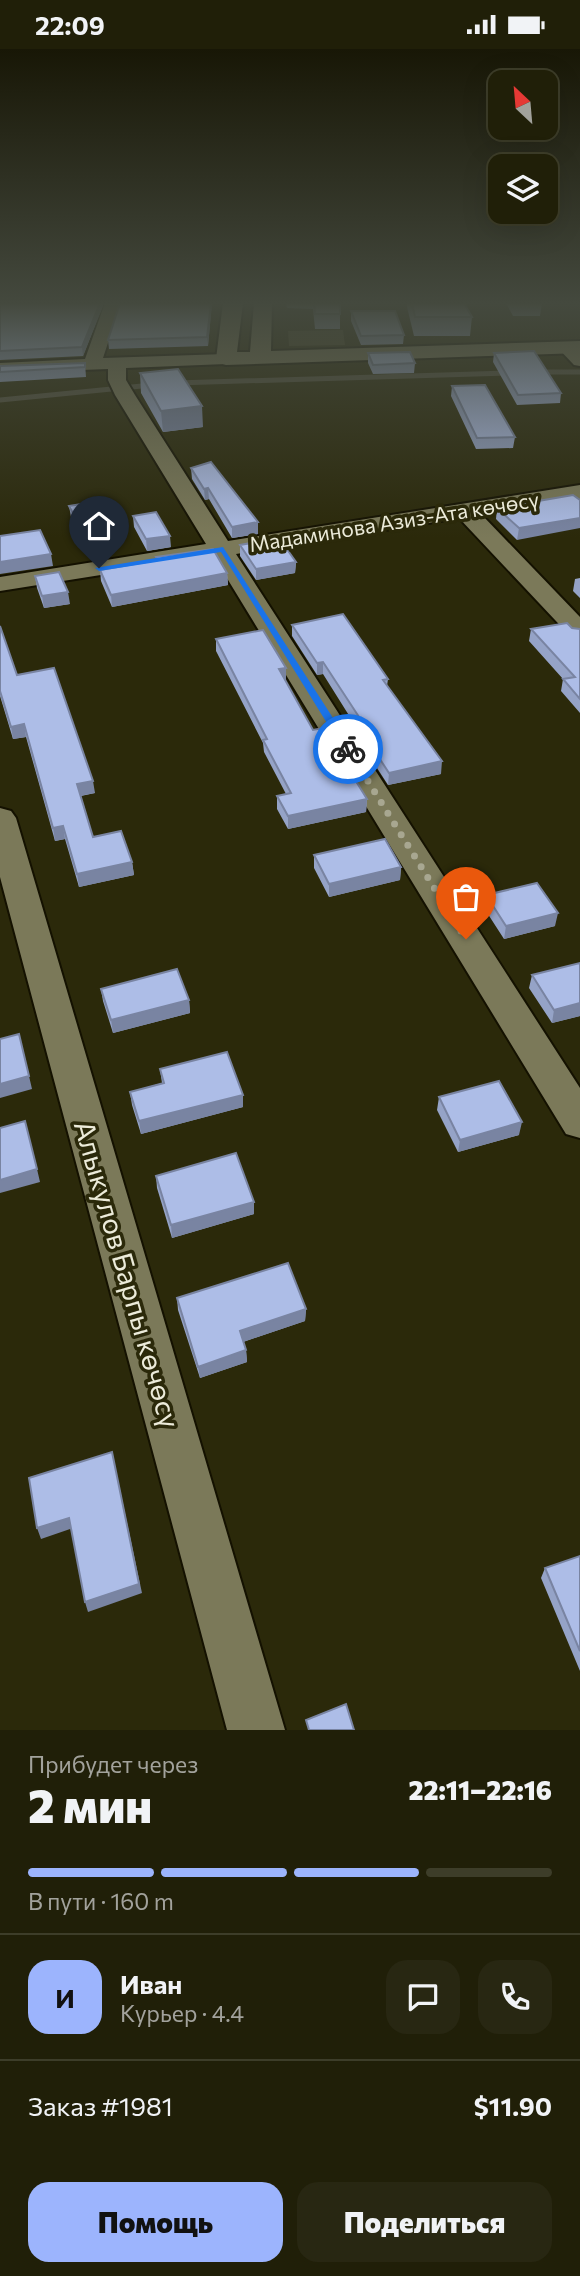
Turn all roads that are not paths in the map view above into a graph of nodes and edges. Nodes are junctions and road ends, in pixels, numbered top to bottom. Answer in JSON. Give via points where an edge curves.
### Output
{"nodes":[{"id":1,"x":121,"y":381,"type":"edge"},
{"id":2,"x":580,"y":492,"type":"edge"},
{"id":3,"x":463,"y":509,"type":"junction"},
{"id":4,"x":223,"y":549,"type":"junction"},
{"id":5,"x":0,"y":584,"type":"edge"},
{"id":6,"x":580,"y":632,"type":"edge"},
{"id":7,"x":0,"y":818,"type":"edge"},
{"id":8,"x":580,"y":1122,"type":"edge"},
{"id":9,"x":256,"y":1730,"type":"edge"}],
"edges":[{"from":1,"to":4,"type":"street"},
{"from":2,"to":3,"type":"street","name":"Мадаминова Азиз-Ата көчөсү"},
{"from":3,"to":4,"type":"street","name":"Мадаминова Азиз-Ата көчөсү"},
{"from":3,"to":6,"type":"street"},
{"from":4,"to":5,"type":"street","name":"Мадаминова Азиз-Ата көчөсү"},
{"from":4,"to":8,"type":"street"},
{"from":7,"to":9,"type":"street","name":"Алыкулов Барпы көчөсү"}]}
